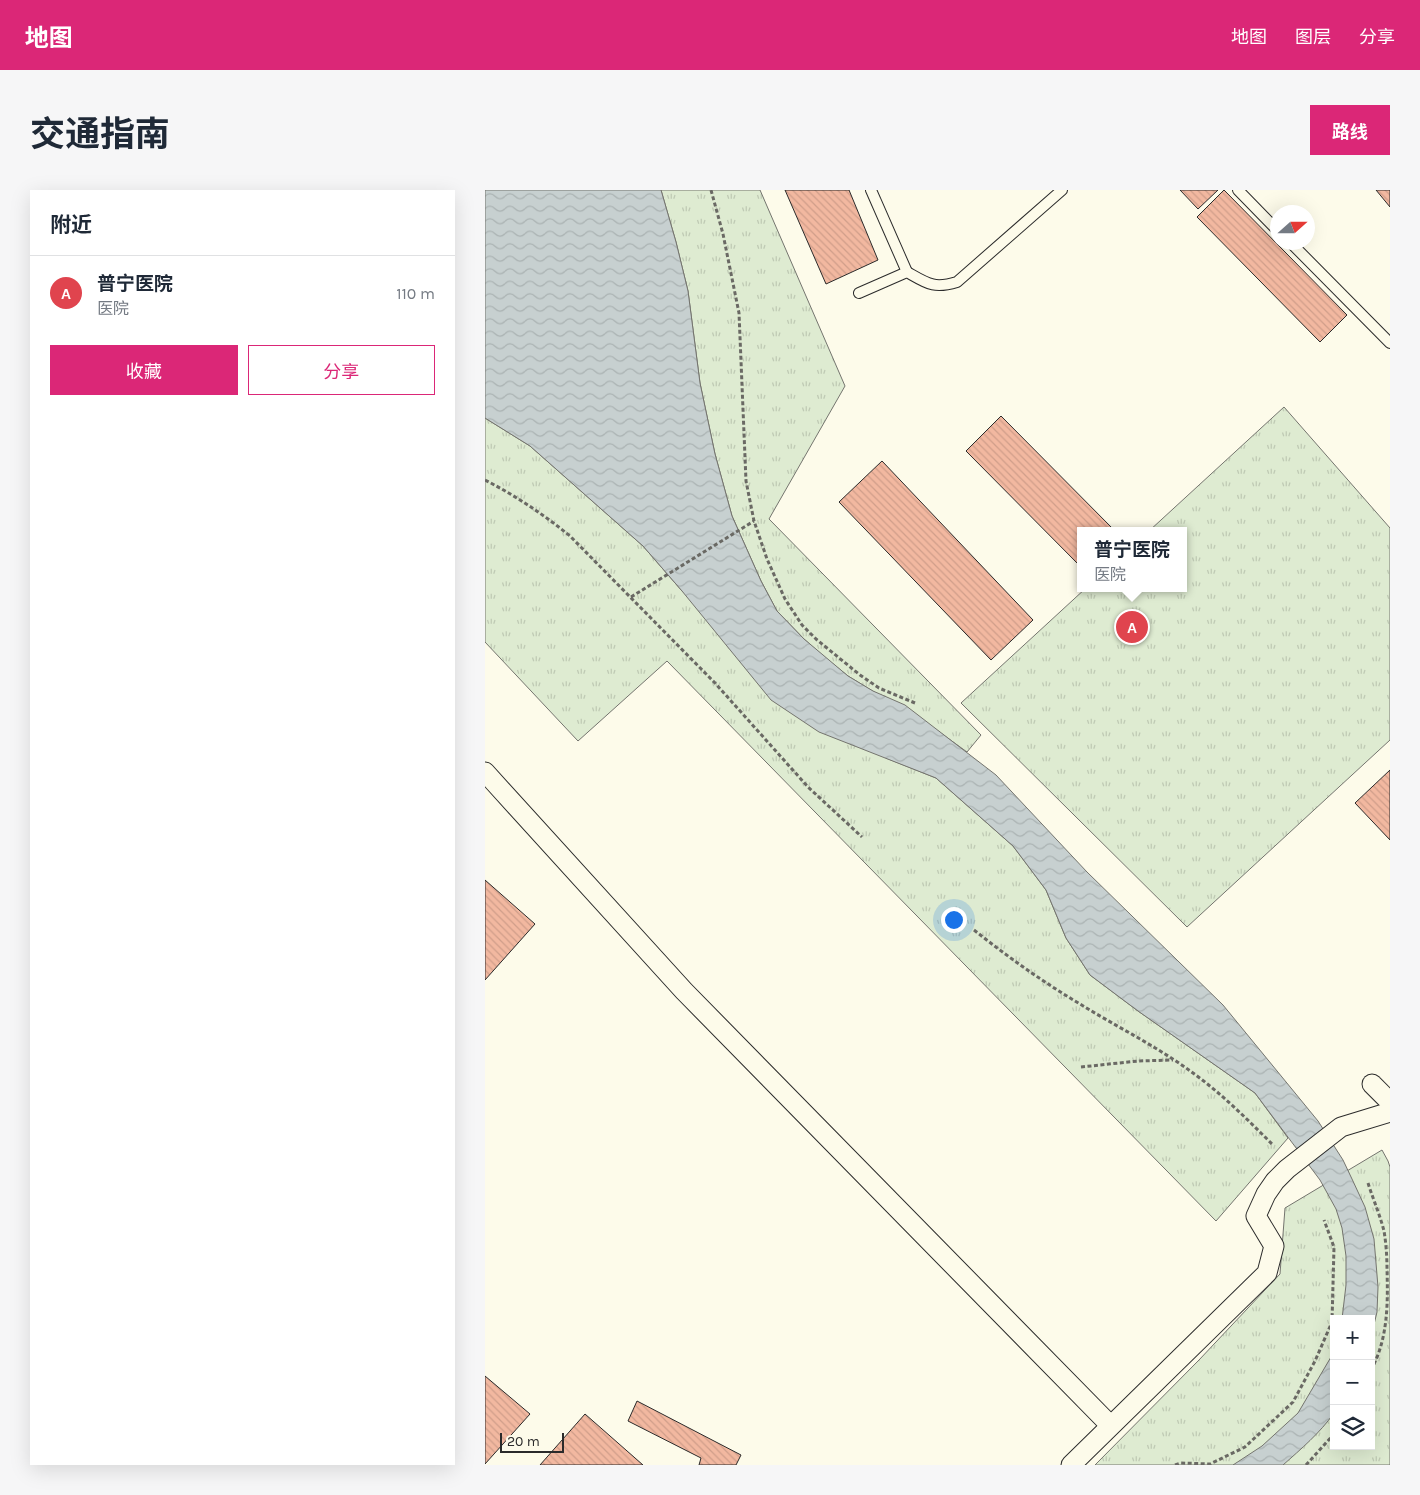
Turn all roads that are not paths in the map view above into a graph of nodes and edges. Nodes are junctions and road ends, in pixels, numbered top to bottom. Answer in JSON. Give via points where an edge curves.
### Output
{"nodes":[{"id":1,"x":871,"y":190,"type":"edge"},
{"id":2,"x":1062,"y":190,"type":"edge"},
{"id":3,"x":1238,"y":190,"type":"edge"},
{"id":4,"x":1270,"y":223,"type":"edge"},
{"id":5,"x":1298,"y":250,"type":"edge"},
{"id":6,"x":907,"y":272,"type":"junction"},
{"id":7,"x":859,"y":293,"type":"dead end"},
{"id":8,"x":1390,"y":343,"type":"edge"},
{"id":9,"x":485,"y":772,"type":"edge"},
{"id":10,"x":1372,"y":1084,"type":"dead end"},
{"id":11,"x":1390,"y":1102,"type":"edge"},
{"id":12,"x":1390,"y":1112,"type":"edge"},
{"id":13,"x":1110,"y":1425,"type":"junction"},
{"id":14,"x":1071,"y":1465,"type":"edge"}],
"edges":[{"from":1,"to":6,"type":"lane"},
{"from":2,"to":6,"type":"lane","via":[[957,282],[943,286],[928,284]]},
{"from":3,"to":4,"type":"lane"},
{"from":5,"to":8,"type":"lane"},
{"from":6,"to":7,"type":"lane"},
{"from":9,"to":13,"type":"street","via":[[684,991]]},
{"from":10,"to":11,"type":"street"},
{"from":12,"to":13,"type":"street","via":[[1341,1127],[1275,1181],[1256,1216],[1274,1246],[1267,1273]]},
{"from":13,"to":14,"type":"street"}]}
